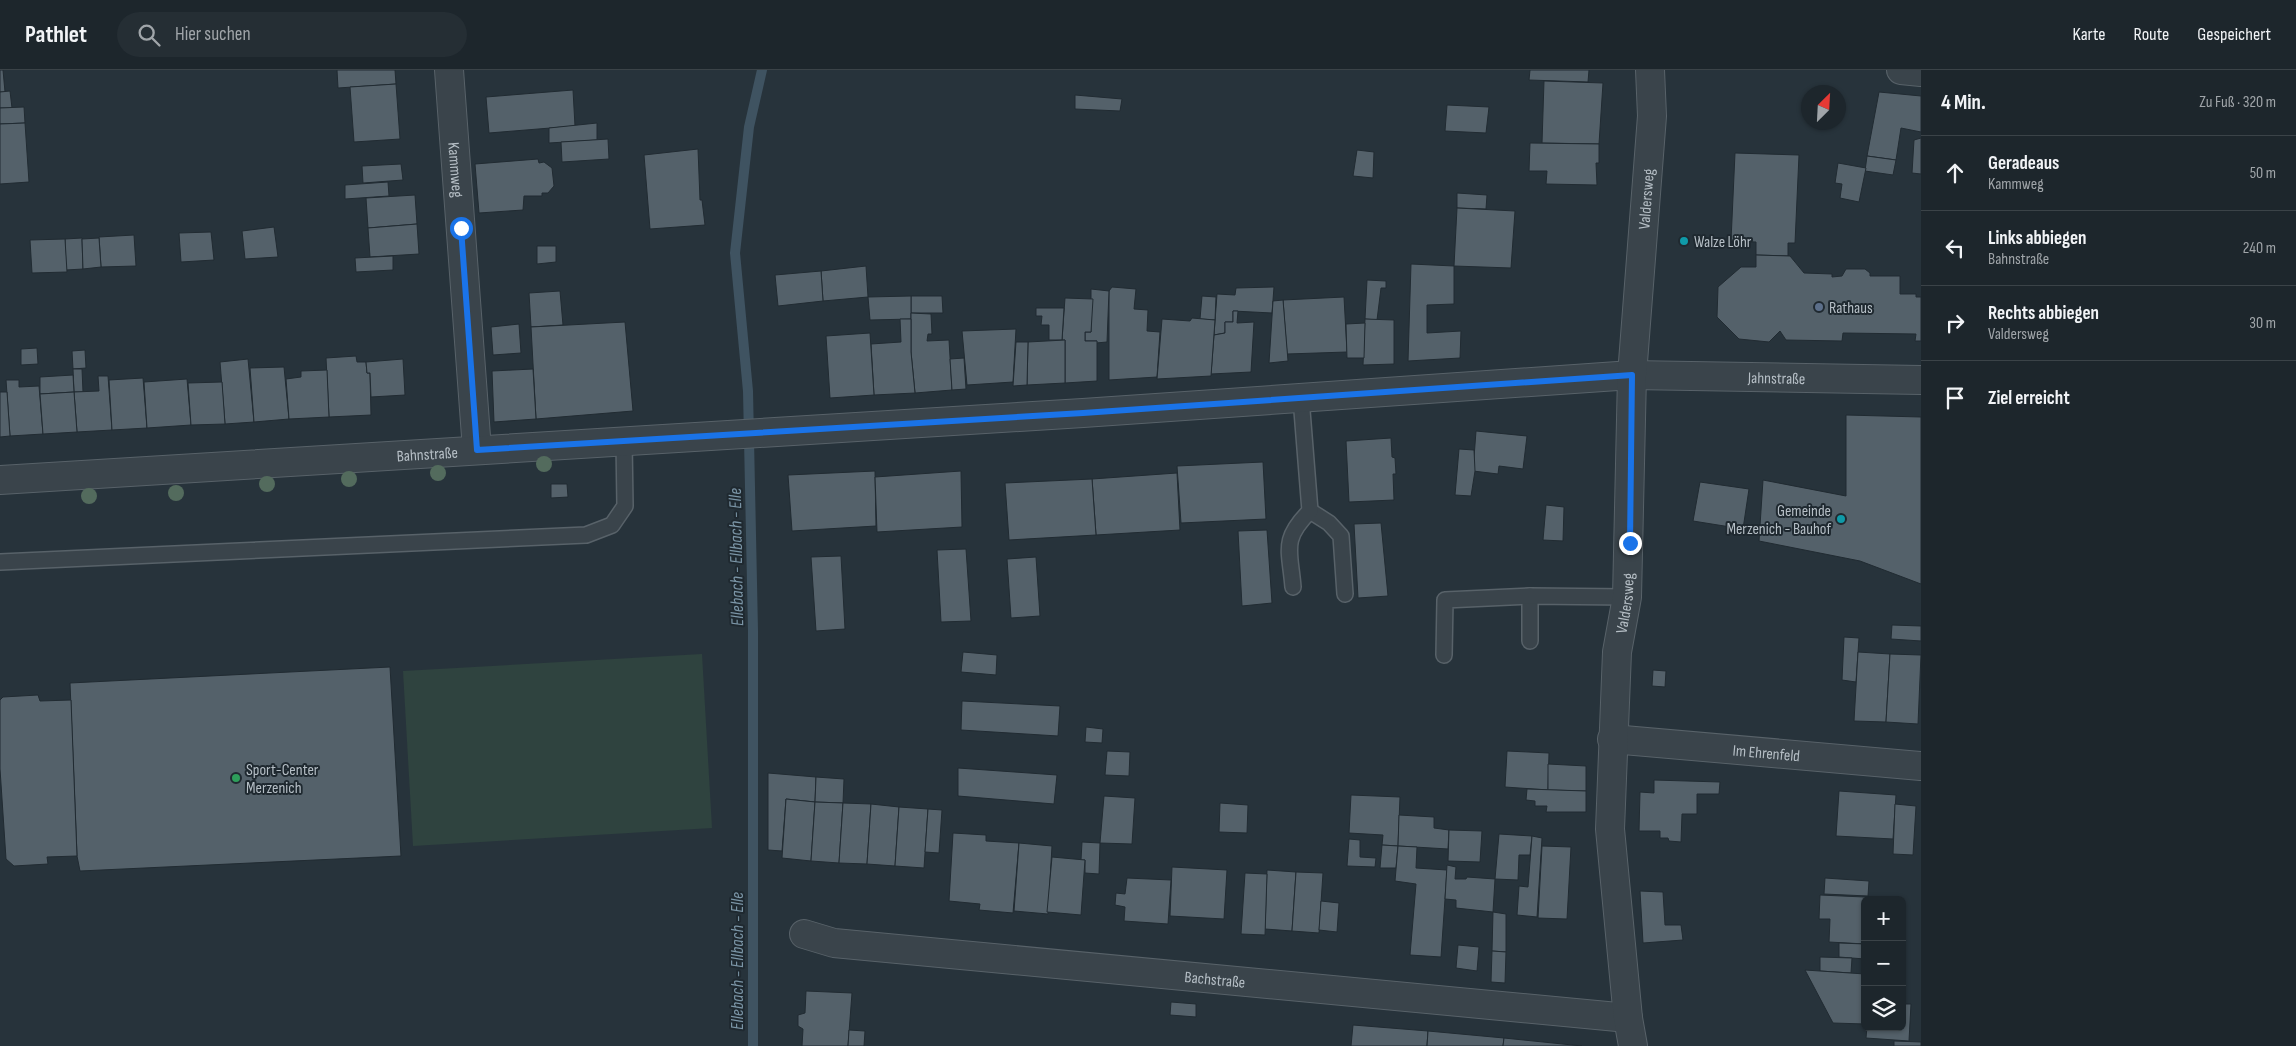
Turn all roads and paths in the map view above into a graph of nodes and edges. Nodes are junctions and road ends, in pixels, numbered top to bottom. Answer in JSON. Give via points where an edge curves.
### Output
{"nodes":[{"id":1,"x":450,"y":70,"type":"edge"},
{"id":2,"x":1650,"y":70,"type":"edge"},
{"id":3,"x":1901,"y":70,"type":"edge"},
{"id":4,"x":1921,"y":72,"type":"edge"},
{"id":5,"x":1632,"y":375,"type":"junction"},
{"id":6,"x":1921,"y":380,"type":"edge"},
{"id":7,"x":1301,"y":398,"type":"junction"},
{"id":8,"x":624,"y":441,"type":"junction"},
{"id":9,"x":477,"y":450,"type":"junction"},
{"id":10,"x":0,"y":480,"type":"edge"},
{"id":11,"x":1310,"y":511,"type":"junction"},
{"id":12,"x":0,"y":562,"type":"edge"},
{"id":13,"x":1293,"y":587,"type":"dead end"},
{"id":14,"x":1345,"y":594,"type":"dead end"},
{"id":15,"x":1530,"y":596,"type":"junction"},
{"id":16,"x":1627,"y":597,"type":"junction"},
{"id":17,"x":1530,"y":641,"type":"dead end"},
{"id":18,"x":1444,"y":655,"type":"dead end"},
{"id":19,"x":1612,"y":739,"type":"junction"},
{"id":20,"x":1921,"y":766,"type":"edge"},
{"id":21,"x":804,"y":934,"type":"dead end"},
{"id":22,"x":1628,"y":1018,"type":"junction"},
{"id":23,"x":1633,"y":1046,"type":"edge"}],
"edges":[{"from":1,"to":9,"type":"street","name":"Kammweg"},
{"from":2,"to":5,"type":"street","name":"Valdersweg","via":[[1652,116]]},
{"from":3,"to":4,"type":"street"},
{"from":5,"to":6,"type":"street","name":"Jahnstraße"},
{"from":5,"to":7,"type":"street","name":"Bahnstraße"},
{"from":5,"to":16,"type":"street","name":"Valdersweg"},
{"from":7,"to":8,"type":"street","name":"Bahnstraße"},
{"from":7,"to":11,"type":"lane"},
{"from":8,"to":9,"type":"street","name":"Bahnstraße"},
{"from":8,"to":12,"type":"lane","via":[[625,506],[612,525],[586,536]]},
{"from":9,"to":10,"type":"street","name":"Bahnstraße"},
{"from":11,"to":13,"type":"lane","via":[[1296,525],[1289,540]]},
{"from":11,"to":14,"type":"lane","via":[[1329,523],[1341,536]]},
{"from":15,"to":16,"type":"lane"},
{"from":15,"to":17,"type":"lane"},
{"from":15,"to":18,"type":"lane","via":[[1445,600]]},
{"from":16,"to":19,"type":"street","name":"Valdersweg","via":[[1617,652]]},
{"from":19,"to":20,"type":"street","name":"Im Ehrenfeld"},
{"from":19,"to":22,"type":"street","name":"Valdersweg","via":[[1610,828]]},
{"from":21,"to":22,"type":"street","name":"Bachstraße","via":[[844,944]]},
{"from":22,"to":23,"type":"street","name":"Valdersweg"}]}
